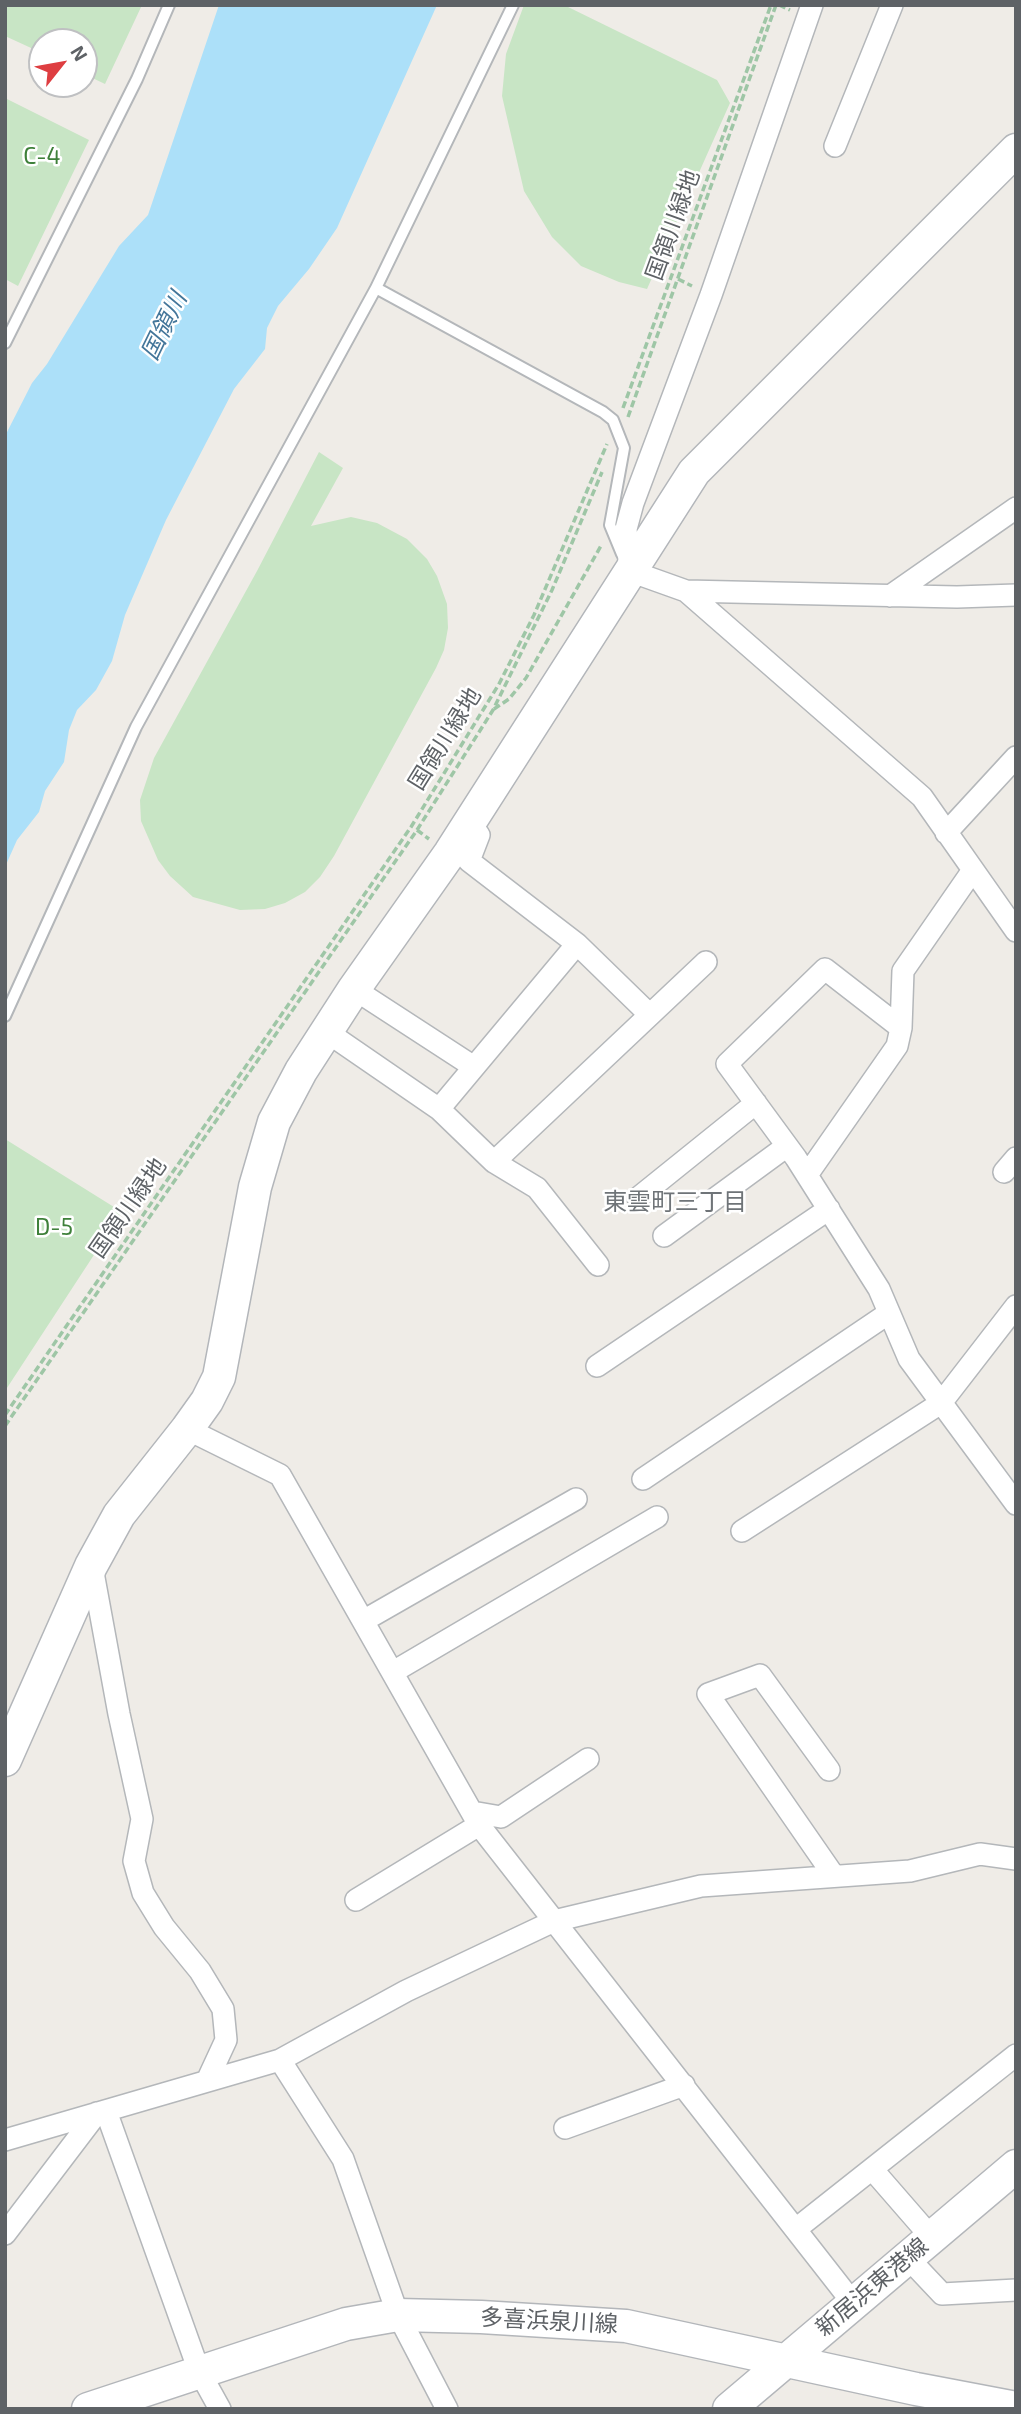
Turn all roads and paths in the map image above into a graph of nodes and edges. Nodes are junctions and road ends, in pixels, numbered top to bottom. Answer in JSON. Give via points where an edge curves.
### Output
{"nodes":[{"id":1,"x":169,"y":5,"type":"edge"},
{"id":2,"x":513,"y":5,"type":"edge"},
{"id":3,"x":774,"y":5,"type":"edge"},
{"id":4,"x":812,"y":5,"type":"edge"},
{"id":5,"x":892,"y":5,"type":"edge"},
{"id":6,"x":835,"y":146,"type":"dead end"},
{"id":7,"x":1016,"y":150,"type":"edge"},
{"id":8,"x":376,"y":288,"type":"junction"},
{"id":9,"x":10,"y":324,"type":"edge"},
{"id":10,"x":5,"y":343,"type":"edge"},
{"id":11,"x":617,"y":428,"type":"junction"},
{"id":12,"x":603,"y":471,"type":"dead end"},
{"id":13,"x":1016,"y":509,"type":"edge"},
{"id":14,"x":610,"y":525,"type":"junction"},
{"id":15,"x":630,"y":571,"type":"junction"},
{"id":16,"x":686,"y":592,"type":"junction"},
{"id":17,"x":1016,"y":595,"type":"edge"},
{"id":18,"x":890,"y":596,"type":"junction"},
{"id":19,"x":493,"y":710,"type":"junction"},
{"id":20,"x":1016,"y":757,"type":"edge"},
{"id":21,"x":470,"y":822,"type":"junction"},
{"id":22,"x":946,"y":833,"type":"junction"},
{"id":23,"x":973,"y":870,"type":"junction"},
{"id":24,"x":1016,"y":931,"type":"edge"},
{"id":25,"x":577,"y":944,"type":"junction"},
{"id":26,"x":706,"y":962,"type":"dead end"},
{"id":27,"x":354,"y":989,"type":"junction"},
{"id":28,"x":650,"y":1015,"type":"junction"},
{"id":29,"x":5,"y":1016,"type":"edge"},
{"id":30,"x":901,"y":1028,"type":"junction"},
{"id":31,"x":327,"y":1032,"type":"junction"},
{"id":32,"x":474,"y":1067,"type":"junction"},
{"id":33,"x":756,"y":1103,"type":"junction"},
{"id":34,"x":439,"y":1109,"type":"junction"},
{"id":35,"x":787,"y":1146,"type":"junction"},
{"id":36,"x":494,"y":1162,"type":"junction"},
{"id":37,"x":807,"y":1175,"type":"junction"},
{"id":38,"x":638,"y":1198,"type":"dead end"},
{"id":39,"x":829,"y":1209,"type":"junction"},
{"id":40,"x":664,"y":1236,"type":"dead end"},
{"id":41,"x":598,"y":1265,"type":"dead end"},
{"id":42,"x":1016,"y":1306,"type":"edge"},
{"id":43,"x":889,"y":1313,"type":"junction"},
{"id":44,"x":597,"y":1366,"type":"dead end"},
{"id":45,"x":941,"y":1403,"type":"junction"},
{"id":46,"x":5,"y":1415,"type":"edge"},
{"id":47,"x":5,"y":1426,"type":"edge"},
{"id":48,"x":187,"y":1429,"type":"junction"},
{"id":49,"x":643,"y":1479,"type":"dead end"},
{"id":50,"x":576,"y":1499,"type":"dead end"},
{"id":51,"x":1016,"y":1504,"type":"edge"},
{"id":52,"x":657,"y":1517,"type":"dead end"},
{"id":53,"x":742,"y":1531,"type":"dead end"},
{"id":54,"x":91,"y":1566,"type":"junction"},
{"id":55,"x":363,"y":1621,"type":"junction"},
{"id":56,"x":393,"y":1672,"type":"junction"},
{"id":57,"x":588,"y":1759,"type":"dead end"},
{"id":58,"x":5,"y":1760,"type":"edge"},
{"id":59,"x":829,"y":1770,"type":"dead end"},
{"id":60,"x":475,"y":1819,"type":"junction"},
{"id":61,"x":1016,"y":1859,"type":"edge"},
{"id":62,"x":834,"y":1876,"type":"junction"},
{"id":63,"x":356,"y":1900,"type":"dead end"},
{"id":64,"x":554,"y":1921,"type":"junction"},
{"id":65,"x":1016,"y":2055,"type":"edge"},
{"id":66,"x":280,"y":2060,"type":"junction"},
{"id":67,"x":207,"y":2081,"type":"junction"},
{"id":68,"x":684,"y":2085,"type":"junction"},
{"id":69,"x":101,"y":2112,"type":"junction"},
{"id":70,"x":565,"y":2128,"type":"dead end"},
{"id":71,"x":7,"y":2135,"type":"edge"},
{"id":72,"x":1016,"y":2166,"type":"edge"},
{"id":73,"x":872,"y":2169,"type":"junction"},
{"id":74,"x":796,"y":2229,"type":"junction"},
{"id":75,"x":5,"y":2234,"type":"edge"},
{"id":76,"x":932,"y":2238,"type":"junction"},
{"id":77,"x":908,"y":2258,"type":"junction"},
{"id":78,"x":1016,"y":2290,"type":"edge"},
{"id":79,"x":853,"y":2303,"type":"junction"},
{"id":80,"x":398,"y":2315,"type":"junction"},
{"id":81,"x":786,"y":2359,"type":"junction"},
{"id":82,"x":198,"y":2371,"type":"junction"},
{"id":83,"x":924,"y":2399,"type":"edge"},
{"id":84,"x":1016,"y":2408,"type":"edge"},
{"id":85,"x":88,"y":2409,"type":"edge"},
{"id":86,"x":220,"y":2409,"type":"edge"},
{"id":87,"x":447,"y":2409,"type":"edge"},
{"id":88,"x":729,"y":2409,"type":"edge"}],
"edges":[{"from":1,"to":9,"type":"lane","via":[[137,79]]},
{"from":2,"to":8,"type":"lane"},
{"from":3,"to":11,"type":"path","name":"国領川緑地"},
{"from":3,"to":11,"type":"path","via":[[631,412]]},
{"from":4,"to":15,"type":"street","via":[[633,503],[626,529]]},
{"from":5,"to":6,"type":"street"},
{"from":7,"to":15,"type":"street","via":[[694,472]]},
{"from":8,"to":11,"type":"lane","via":[[603,412]]},
{"from":8,"to":29,"type":"lane","via":[[136,727]]},
{"from":9,"to":10,"type":"lane"},
{"from":11,"to":14,"type":"lane","via":[[624,448]]},
{"from":11,"to":46,"type":"path","name":"国領川緑地","via":[[499,684],[411,827]]},
{"from":12,"to":19,"type":"path"},
{"from":13,"to":18,"type":"street"},
{"from":14,"to":15,"type":"lane"},
{"from":14,"to":19,"type":"path","via":[[526,678]]},
{"from":15,"to":16,"type":"street"},
{"from":15,"to":21,"type":"street"},
{"from":16,"to":18,"type":"street"},
{"from":16,"to":22,"type":"street","via":[[922,797]]},
{"from":17,"to":18,"type":"street"},
{"from":19,"to":47,"type":"path","via":[[416,830]]},
{"from":20,"to":22,"type":"street"},
{"from":21,"to":25,"type":"street","via":[[479,835],[469,861]]},
{"from":21,"to":27,"type":"street"},
{"from":22,"to":23,"type":"street"},
{"from":23,"to":24,"type":"street"},
{"from":23,"to":30,"type":"street","via":[[903,971]]},
{"from":25,"to":28,"type":"street"},
{"from":25,"to":32,"type":"street"},
{"from":26,"to":28,"type":"street"},
{"from":27,"to":31,"type":"street"},
{"from":27,"to":32,"type":"street"},
{"from":28,"to":36,"type":"street"},
{"from":30,"to":33,"type":"street","via":[[825,969],[727,1065]]},
{"from":30,"to":37,"type":"street","via":[[897,1046]]},
{"from":31,"to":34,"type":"street"},
{"from":31,"to":48,"type":"street","via":[[274,1122],[255,1187],[219,1377]]},
{"from":32,"to":34,"type":"street"},
{"from":33,"to":35,"type":"street"},
{"from":33,"to":38,"type":"street"},
{"from":34,"to":36,"type":"street"},
{"from":35,"to":37,"type":"street"},
{"from":35,"to":40,"type":"street"},
{"from":36,"to":41,"type":"street","via":[[537,1188]]},
{"from":37,"to":39,"type":"street"},
{"from":39,"to":43,"type":"street"},
{"from":39,"to":44,"type":"street"},
{"from":42,"to":45,"type":"street"},
{"from":43,"to":45,"type":"street","via":[[909,1359]]},
{"from":43,"to":49,"type":"street"},
{"from":45,"to":51,"type":"street"},
{"from":45,"to":53,"type":"street"},
{"from":48,"to":54,"type":"street","via":[[119,1515]]},
{"from":48,"to":55,"type":"street","via":[[280,1475]]},
{"from":50,"to":55,"type":"street"},
{"from":52,"to":56,"type":"street"},
{"from":54,"to":58,"type":"street"},
{"from":54,"to":67,"type":"street","via":[[142,1819],[134,1861],[143,1893],[223,2009],[226,2040]]},
{"from":55,"to":56,"type":"street"},
{"from":56,"to":60,"type":"street"},
{"from":57,"to":60,"type":"street","via":[[501,1817]]},
{"from":59,"to":62,"type":"street","via":[[760,1675],[708,1694]]},
{"from":60,"to":63,"type":"street"},
{"from":60,"to":64,"type":"street"},
{"from":61,"to":62,"type":"street","via":[[980,1854],[910,1871]]},
{"from":62,"to":64,"type":"street","via":[[701,1886]]},
{"from":64,"to":66,"type":"street","via":[[406,1992]]},
{"from":64,"to":68,"type":"street"},
{"from":65,"to":73,"type":"street"},
{"from":66,"to":67,"type":"street"},
{"from":66,"to":80,"type":"street","via":[[343,2159]]},
{"from":67,"to":69,"type":"street"},
{"from":68,"to":70,"type":"street"},
{"from":68,"to":74,"type":"street"},
{"from":69,"to":71,"type":"street"},
{"from":69,"to":75,"type":"street"},
{"from":69,"to":82,"type":"street"},
{"from":72,"to":76,"type":"street","name":"新居浜東港線"},
{"from":73,"to":74,"type":"street"},
{"from":73,"to":76,"type":"street"},
{"from":74,"to":79,"type":"street"},
{"from":76,"to":77,"type":"street","name":"新居浜東港線"},
{"from":77,"to":78,"type":"street","via":[[942,2294]]},
{"from":77,"to":79,"type":"street","name":"新居浜東港線"},
{"from":79,"to":81,"type":"street","name":"新居浜東港線"},
{"from":80,"to":81,"type":"street","name":"多喜浜泉川線","via":[[626,2326]]},
{"from":80,"to":82,"type":"street","name":"多喜浜泉川線","via":[[346,2324]]},
{"from":80,"to":87,"type":"street"},
{"from":81,"to":83,"type":"street","name":"多喜浜泉川線"},
{"from":81,"to":88,"type":"street","name":"新居浜東港線"},
{"from":82,"to":85,"type":"street","name":"多喜浜泉川線"},
{"from":82,"to":86,"type":"street"},
{"from":83,"to":84,"type":"street","name":"多喜浜泉川線"}]}
